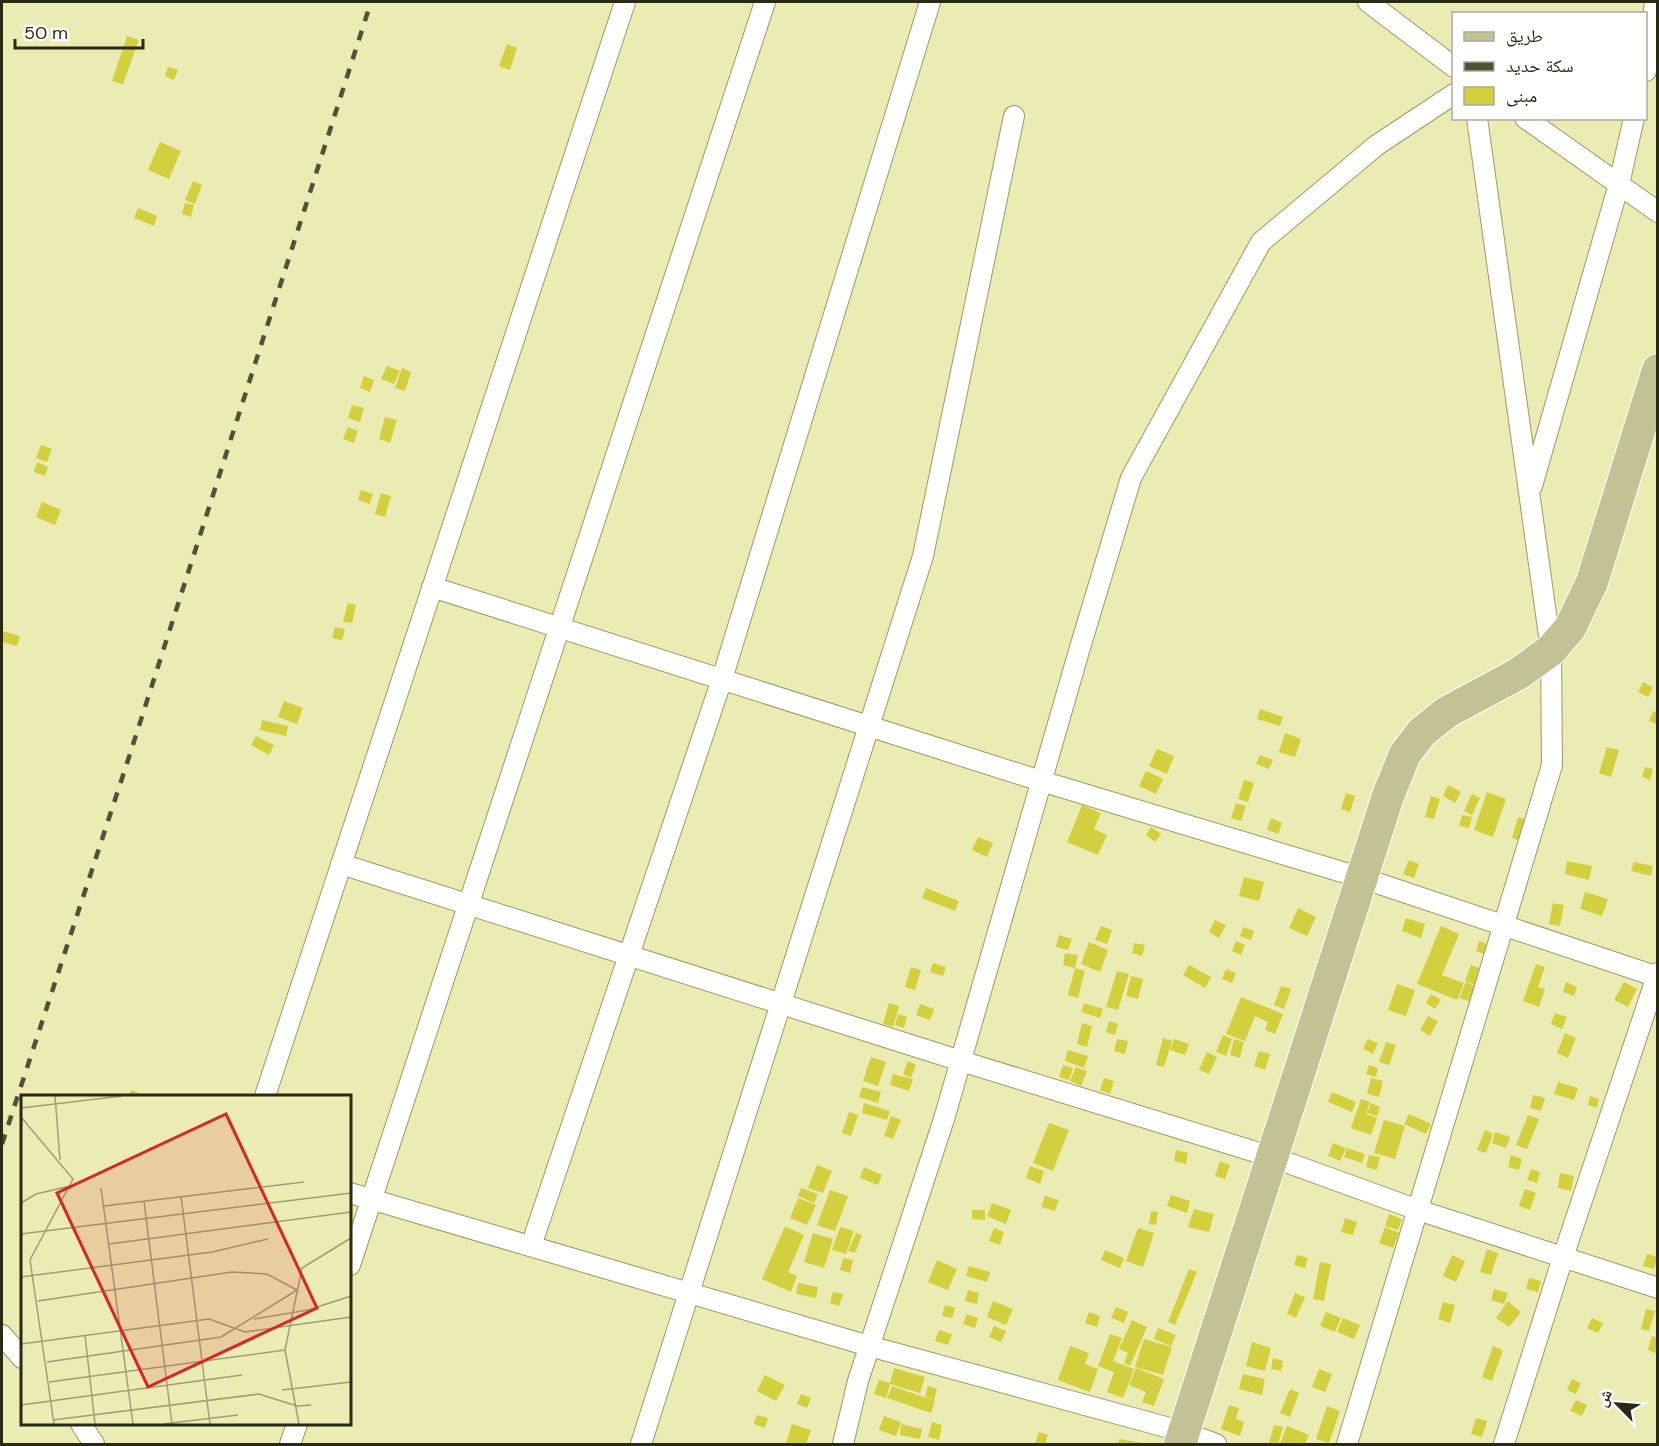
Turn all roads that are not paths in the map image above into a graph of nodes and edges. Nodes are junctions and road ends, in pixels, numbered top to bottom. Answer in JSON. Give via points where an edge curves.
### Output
{"nodes":[{"id":1,"x":625,"y":2,"type":"edge"},
{"id":2,"x":765,"y":2,"type":"edge"},
{"id":3,"x":930,"y":2,"type":"edge"},
{"id":4,"x":1368,"y":2,"type":"edge"},
{"id":5,"x":1655,"y":2,"type":"edge"},
{"id":6,"x":1647,"y":63,"type":"edge"},
{"id":7,"x":1452,"y":65,"type":"edge"},
{"id":8,"x":1452,"y":95,"type":"edge"},
{"id":9,"x":1014,"y":116,"type":"dead end"},
{"id":10,"x":1477,"y":120,"type":"edge"},
{"id":11,"x":1528,"y":120,"type":"edge"},
{"id":12,"x":1634,"y":120,"type":"edge"},
{"id":13,"x":1619,"y":184,"type":"junction"},
{"id":14,"x":1658,"y":212,"type":"edge"},
{"id":15,"x":1658,"y":370,"type":"edge"},
{"id":16,"x":1529,"y":494,"type":"junction"},
{"id":17,"x":432,"y":587,"type":"junction"},
{"id":18,"x":559,"y":628,"type":"junction"},
{"id":19,"x":1551,"y":650,"type":"junction"},
{"id":20,"x":722,"y":679,"type":"junction"},
{"id":21,"x":869,"y":726,"type":"junction"},
{"id":22,"x":1041,"y":782,"type":"junction"},
{"id":23,"x":342,"y":864,"type":"junction"},
{"id":24,"x":1362,"y":878,"type":"junction"},
{"id":25,"x":468,"y":904,"type":"junction"},
{"id":26,"x":1504,"y":926,"type":"junction"},
{"id":27,"x":629,"y":955,"type":"junction"},
{"id":28,"x":1657,"y":975,"type":"edge"},
{"id":29,"x":781,"y":1004,"type":"junction"},
{"id":30,"x":961,"y":1061,"type":"junction"},
{"id":31,"x":265,"y":1095,"type":"edge"},
{"id":32,"x":1272,"y":1157,"type":"junction"},
{"id":33,"x":351,"y":1193,"type":"edge"},
{"id":34,"x":371,"y":1199,"type":"junction"},
{"id":35,"x":1418,"y":1210,"type":"junction"},
{"id":36,"x":531,"y":1246,"type":"junction"},
{"id":37,"x":1563,"y":1257,"type":"junction"},
{"id":38,"x":351,"y":1261,"type":"edge"},
{"id":39,"x":1658,"y":1288,"type":"edge"},
{"id":40,"x":689,"y":1293,"type":"junction"},
{"id":41,"x":2,"y":1335,"type":"edge"},
{"id":42,"x":869,"y":1346,"type":"junction"},
{"id":43,"x":21,"y":1357,"type":"edge"},
{"id":44,"x":82,"y":1425,"type":"edge"},
{"id":45,"x":297,"y":1425,"type":"edge"},
{"id":46,"x":1182,"y":1438,"type":"edge"},
{"id":47,"x":94,"y":1444,"type":"edge"},
{"id":48,"x":290,"y":1444,"type":"edge"},
{"id":49,"x":641,"y":1444,"type":"edge"},
{"id":50,"x":843,"y":1444,"type":"edge"},
{"id":51,"x":1216,"y":1444,"type":"edge"},
{"id":52,"x":1347,"y":1444,"type":"edge"},
{"id":53,"x":1504,"y":1444,"type":"edge"}],
"edges":[{"from":1,"to":17,"type":"street"},
{"from":2,"to":18,"type":"street"},
{"from":3,"to":20,"type":"street"},
{"from":4,"to":7,"type":"street"},
{"from":5,"to":6,"type":"street"},
{"from":8,"to":22,"type":"street","via":[[1377,145],[1261,242],[1131,478]]},
{"from":9,"to":21,"type":"street","via":[[923,556]]},
{"from":10,"to":16,"type":"street"},
{"from":11,"to":13,"type":"street"},
{"from":12,"to":13,"type":"street"},
{"from":13,"to":14,"type":"street"},
{"from":13,"to":16,"type":"street"},
{"from":15,"to":19,"type":"main road","via":[[1592,582],[1570,628]]},
{"from":16,"to":19,"type":"street"},
{"from":17,"to":18,"type":"street"},
{"from":17,"to":23,"type":"street"},
{"from":18,"to":20,"type":"street"},
{"from":18,"to":25,"type":"street"},
{"from":19,"to":24,"type":"main road","via":[[1518,674],[1447,712],[1422,732],[1405,754]]},
{"from":19,"to":26,"type":"street","via":[[1552,765]]},
{"from":20,"to":21,"type":"street"},
{"from":20,"to":27,"type":"street"},
{"from":21,"to":22,"type":"street"},
{"from":21,"to":29,"type":"street"},
{"from":22,"to":24,"type":"street"},
{"from":22,"to":30,"type":"street"},
{"from":23,"to":25,"type":"street"},
{"from":23,"to":31,"type":"street"},
{"from":24,"to":26,"type":"street"},
{"from":24,"to":32,"type":"main road"},
{"from":25,"to":27,"type":"street"},
{"from":25,"to":34,"type":"street"},
{"from":26,"to":28,"type":"street"},
{"from":26,"to":35,"type":"street"},
{"from":27,"to":29,"type":"street"},
{"from":27,"to":36,"type":"street"},
{"from":28,"to":37,"type":"street"},
{"from":29,"to":30,"type":"street"},
{"from":29,"to":40,"type":"street"},
{"from":30,"to":32,"type":"street"},
{"from":30,"to":42,"type":"street"},
{"from":32,"to":35,"type":"street"},
{"from":32,"to":46,"type":"main road"},
{"from":33,"to":34,"type":"street"},
{"from":34,"to":36,"type":"street"},
{"from":34,"to":38,"type":"street"},
{"from":35,"to":37,"type":"street"},
{"from":35,"to":52,"type":"street"},
{"from":36,"to":40,"type":"street"},
{"from":37,"to":39,"type":"street"},
{"from":37,"to":53,"type":"street"},
{"from":40,"to":42,"type":"street"},
{"from":40,"to":49,"type":"street"},
{"from":41,"to":43,"type":"street"},
{"from":42,"to":46,"type":"street"},
{"from":42,"to":50,"type":"street"},
{"from":44,"to":47,"type":"street"},
{"from":45,"to":48,"type":"street"},
{"from":46,"to":51,"type":"street"}]}
